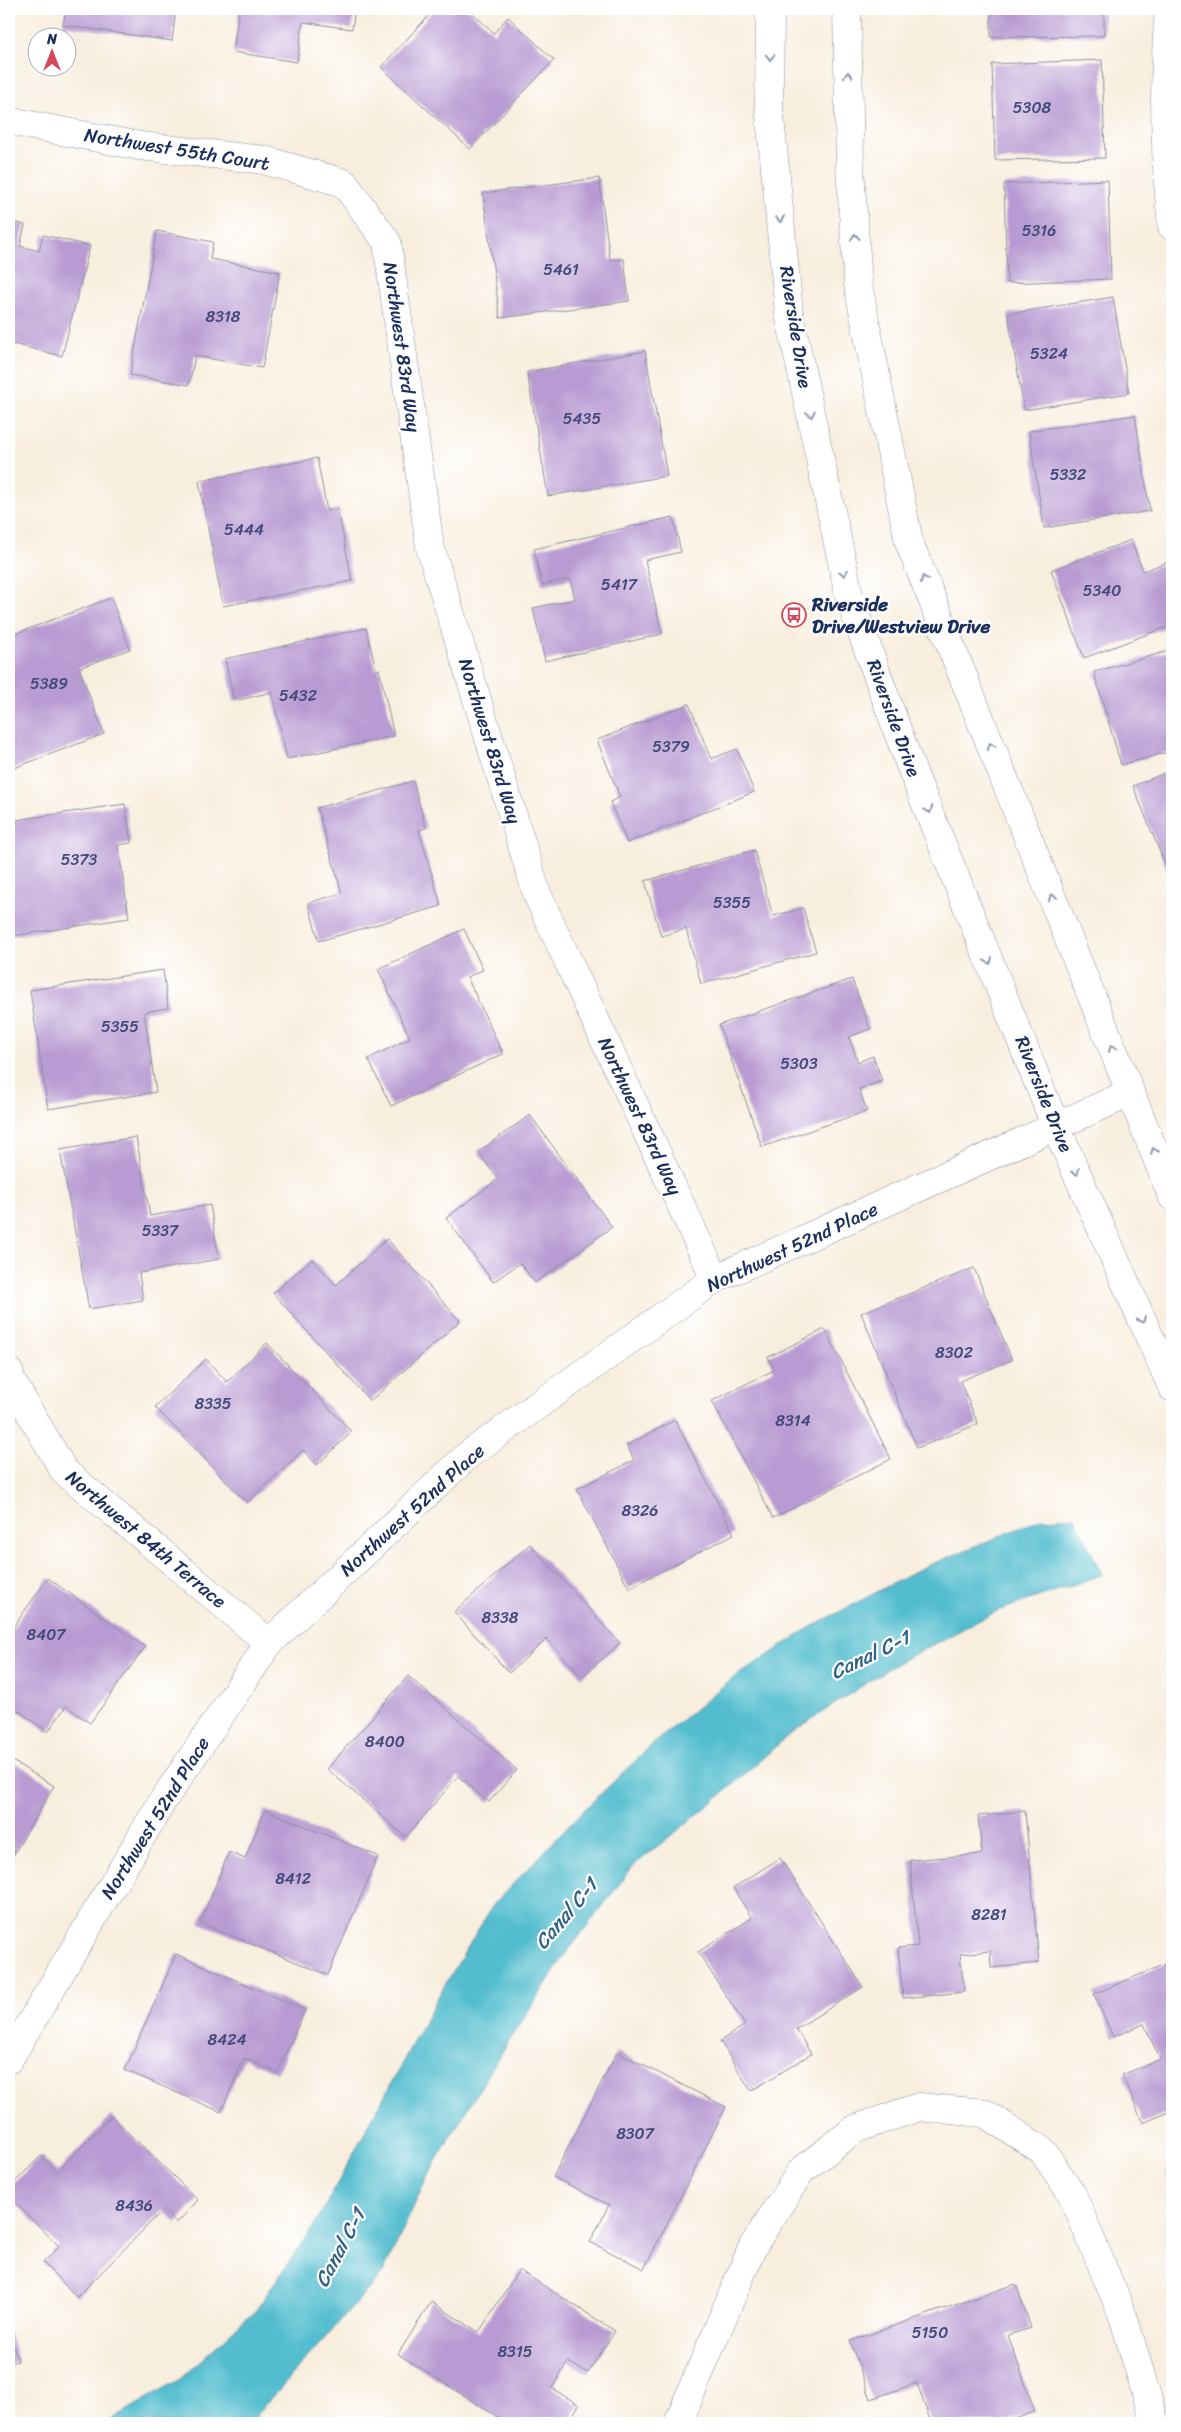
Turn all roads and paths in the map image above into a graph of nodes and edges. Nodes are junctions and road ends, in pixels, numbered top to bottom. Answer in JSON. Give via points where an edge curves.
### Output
{"nodes":[{"id":1,"x":770,"y":9,"type":"edge"},
{"id":2,"x":847,"y":9,"type":"edge"},
{"id":3,"x":1169,"y":9,"type":"edge"},
{"id":4,"x":9,"y":121,"type":"edge"},
{"id":5,"x":344,"y":183,"type":"joint"},
{"id":6,"x":1172,"y":226,"type":"edge"},
{"id":7,"x":1130,"y":1093,"type":"junction"},
{"id":8,"x":1056,"y":1127,"type":"junction"},
{"id":9,"x":1172,"y":1196,"type":"edge"},
{"id":10,"x":715,"y":1279,"type":"junction"},
{"id":11,"x":9,"y":1372,"type":"edge"},
{"id":12,"x":1172,"y":1387,"type":"edge"},
{"id":13,"x":269,"y":1643,"type":"junction"},
{"id":14,"x":9,"y":2059,"type":"edge"},
{"id":15,"x":678,"y":2423,"type":"edge"},
{"id":16,"x":1155,"y":2423,"type":"edge"}],
"edges":[{"from":1,"to":8,"type":"street","name":"Riverside Drive","one_way":true,"via":[[770,106],[790,312],[850,600],[910,765]]},
{"from":7,"to":2,"type":"street","one_way":true,"via":[[909,542],[858,286],[850,168]]},
{"from":3,"to":6,"type":"street","via":[[1166,178]]},
{"from":4,"to":5,"type":"street","name":"Northwest 55th Court","via":[[140,146],[264,160]]},
{"from":5,"to":10,"type":"street","name":"Northwest 83rd Way","via":[[387,242],[430,547],[537,894]]},
{"from":7,"to":8,"type":"street","name":"Northwest 52nd Place"},
{"from":9,"to":7,"type":"street","one_way":true},
{"from":8,"to":10,"type":"street","name":"Northwest 52nd Place"},
{"from":8,"to":12,"type":"street","name":"Riverside Drive","one_way":true},
{"from":10,"to":13,"type":"street","name":"Northwest 52nd Place","via":[[468,1455]]},
{"from":11,"to":13,"type":"street","name":"Northwest 84th Terrace","via":[[64,1471]]},
{"from":13,"to":14,"type":"street","name":"Northwest 52nd Place","via":[[162,1802]]},
{"from":15,"to":16,"type":"street","via":[[752,2246],[801,2171],[855,2129],[919,2107],[984,2113],[1042,2150],[1072,2194],[1123,2316]]}]}
